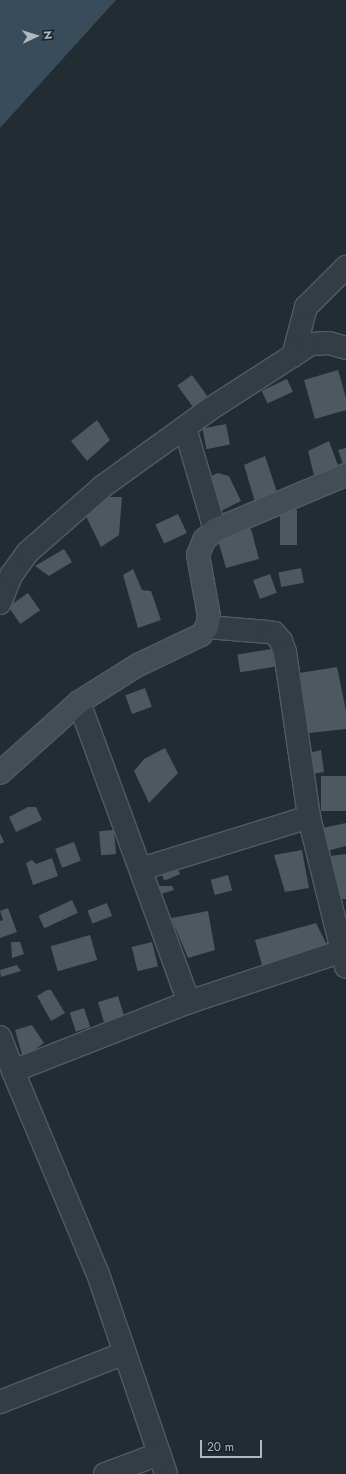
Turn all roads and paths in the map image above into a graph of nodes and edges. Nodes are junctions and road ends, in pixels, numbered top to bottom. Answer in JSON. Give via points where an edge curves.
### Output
{"nodes":[{"id":1,"x":346,"y":267,"type":"edge"},
{"id":2,"x":346,"y":348,"type":"edge"},
{"id":3,"x":293,"y":356,"type":"junction"},
{"id":4,"x":185,"y":428,"type":"junction"},
{"id":5,"x":346,"y":476,"type":"edge"},
{"id":6,"x":215,"y":530,"type":"junction"},
{"id":7,"x":0,"y":602,"type":"edge"},
{"id":8,"x":207,"y":627,"type":"junction"},
{"id":9,"x":79,"y":702,"type":"junction"},
{"id":10,"x":0,"y":773,"type":"edge"},
{"id":11,"x":309,"y":817,"type":"junction"},
{"id":12,"x":141,"y":869,"type":"junction"},
{"id":13,"x":344,"y":959,"type":"edge"},
{"id":14,"x":189,"y":1002,"type":"junction"},
{"id":15,"x":0,"y":1037,"type":"edge"},
{"id":16,"x":12,"y":1071,"type":"junction"},
{"id":17,"x":125,"y":1353,"type":"junction"},
{"id":18,"x":0,"y":1402,"type":"edge"},
{"id":19,"x":162,"y":1464,"type":"edge"},
{"id":20,"x":105,"y":1474,"type":"edge"}],
"edges":[{"from":1,"to":3,"type":"street","via":[[306,307]]},
{"from":2,"to":3,"type":"street","via":[[329,343],[311,344]]},
{"from":3,"to":4,"type":"street"},
{"from":4,"to":6,"type":"street"},
{"from":4,"to":7,"type":"street","via":[[102,487],[27,553],[12,574]]},
{"from":5,"to":6,"type":"street"},
{"from":6,"to":8,"type":"street","via":[[204,540],[198,555],[209,616]]},
{"from":8,"to":9,"type":"street","via":[[201,635],[138,665]]},
{"from":8,"to":11,"type":"street","via":[[274,633],[281,641],[285,652]]},
{"from":9,"to":10,"type":"street"},
{"from":9,"to":12,"type":"street"},
{"from":11,"to":12,"type":"street"},
{"from":11,"to":13,"type":"street"},
{"from":12,"to":14,"type":"street"},
{"from":13,"to":14,"type":"street"},
{"from":14,"to":16,"type":"street"},
{"from":15,"to":16,"type":"street"},
{"from":16,"to":17,"type":"street","via":[[98,1274]]},
{"from":17,"to":18,"type":"street"},
{"from":17,"to":19,"type":"street"},
{"from":19,"to":20,"type":"street"}]}
